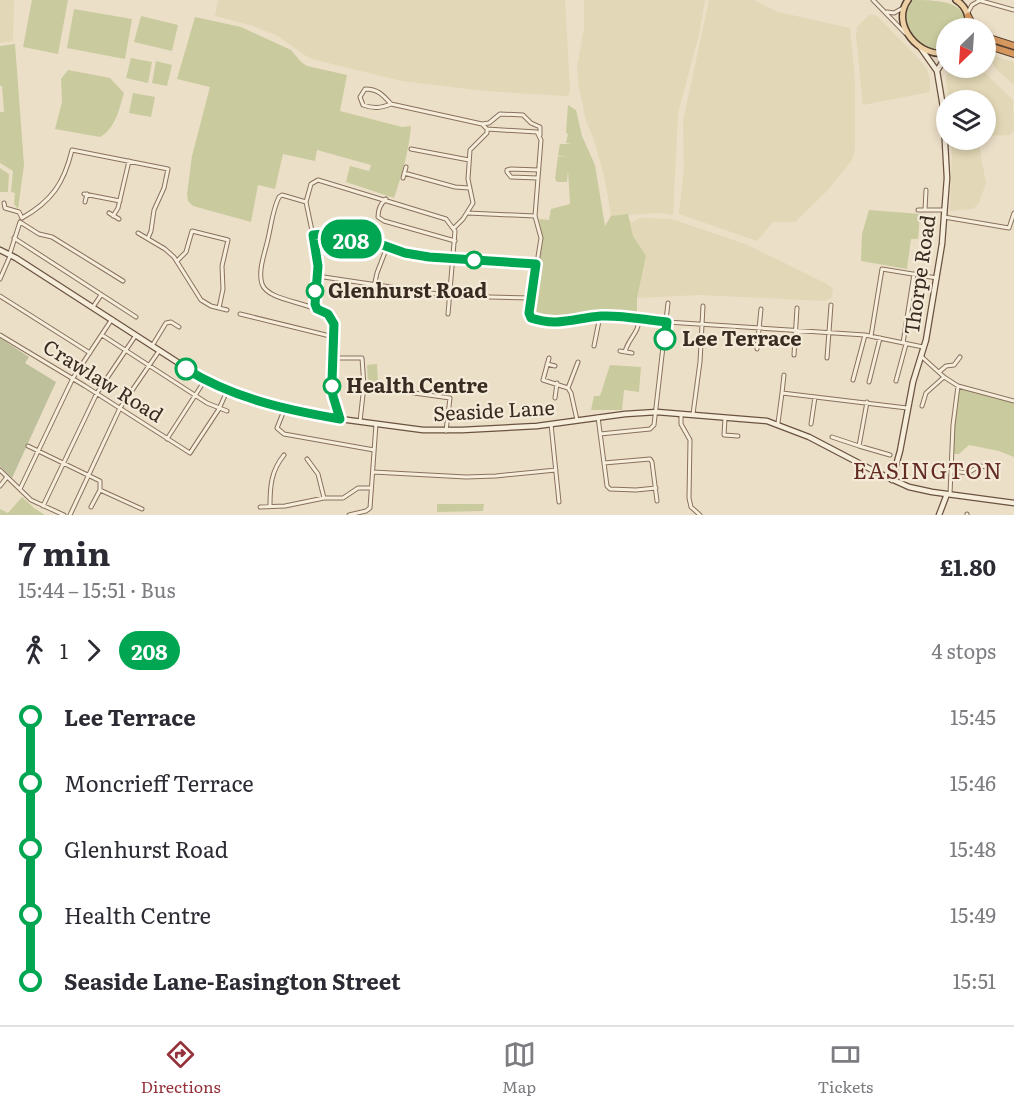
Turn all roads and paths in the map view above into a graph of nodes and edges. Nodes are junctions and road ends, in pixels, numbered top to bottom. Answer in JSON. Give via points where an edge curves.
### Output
{"nodes":[{"id":1,"x":873,"y":0,"type":"edge"},
{"id":2,"x":956,"y":0,"type":"edge"},
{"id":3,"x":979,"y":0,"type":"edge"},
{"id":4,"x":905,"y":3,"type":"edge"},
{"id":5,"x":1014,"y":10,"type":"edge"},
{"id":6,"x":885,"y":12,"type":"junction"},
{"id":7,"x":968,"y":15,"type":"junction"},
{"id":8,"x":969,"y":18,"type":"edge"},
{"id":9,"x":909,"y":36,"type":"junction"},
{"id":10,"x":996,"y":40,"type":"edge"},
{"id":11,"x":1014,"y":46,"type":"edge"},
{"id":12,"x":920,"y":47,"type":"junction"},
{"id":13,"x":996,"y":48,"type":"edge"},
{"id":14,"x":936,"y":53,"type":"edge"},
{"id":15,"x":1014,"y":54,"type":"edge"},
{"id":16,"x":936,"y":70,"type":"edge"},
{"id":17,"x":938,"y":78,"type":"edge"},
{"id":18,"x":391,"y":104,"type":"junction"},
{"id":19,"x":482,"y":124,"type":"junction"},
{"id":20,"x":487,"y":129,"type":"junction"},
{"id":21,"x":540,"y":135,"type":"junction"},
{"id":22,"x":411,"y":149,"type":"dead end"},
{"id":23,"x":417,"y":150,"type":"junction"},
{"id":24,"x":416,"y":156,"type":"dead end"},
{"id":25,"x":469,"y":160,"type":"junction"},
{"id":26,"x":129,"y":161,"type":"junction"},
{"id":27,"x":406,"y":167,"type":"dead end"},
{"id":28,"x":539,"y":170,"type":"junction"},
{"id":29,"x":404,"y":173,"type":"junction"},
{"id":30,"x":403,"y":178,"type":"dead end"},
{"id":31,"x":538,"y":178,"type":"junction"},
{"id":32,"x":470,"y":188,"type":"junction"},
{"id":33,"x":926,"y":190,"type":"dead end"},
{"id":34,"x":386,"y":199,"type":"junction"},
{"id":35,"x":120,"y":201,"type":"junction"},
{"id":36,"x":306,"y":201,"type":"junction"},
{"id":37,"x":85,"y":202,"type":"dead end"},
{"id":38,"x":4,"y":203,"type":"dead end"},
{"id":39,"x":918,"y":210,"type":"dead end"},
{"id":40,"x":925,"y":210,"type":"junction"},
{"id":41,"x":945,"y":210,"type":"junction"},
{"id":42,"x":109,"y":213,"type":"dead end"},
{"id":43,"x":468,"y":213,"type":"junction"},
{"id":44,"x":1014,"y":213,"type":"edge"},
{"id":45,"x":113,"y":216,"type":"junction"},
{"id":46,"x":535,"y":216,"type":"junction"},
{"id":47,"x":945,"y":217,"type":"junction"},
{"id":48,"x":119,"y":219,"type":"dead end"},
{"id":49,"x":21,"y":220,"type":"junction"},
{"id":50,"x":454,"y":228,"type":"junction"},
{"id":51,"x":138,"y":233,"type":"dead end"},
{"id":52,"x":313,"y":235,"type":"junction"},
{"id":53,"x":14,"y":238,"type":"junction"},
{"id":54,"x":148,"y":238,"type":"junction"},
{"id":55,"x":455,"y":241,"type":"junction"},
{"id":56,"x":387,"y":247,"type":"junction"},
{"id":57,"x":0,"y":250,"type":"edge"},
{"id":58,"x":10,"y":254,"type":"junction"},
{"id":59,"x":454,"y":259,"type":"junction"},
{"id":60,"x":177,"y":261,"type":"junction"},
{"id":61,"x":536,"y":264,"type":"junction"},
{"id":62,"x":1,"y":273,"type":"edge"},
{"id":63,"x":914,"y":274,"type":"junction"},
{"id":64,"x":317,"y":276,"type":"junction"},
{"id":65,"x":937,"y":278,"type":"junction"},
{"id":66,"x":0,"y":279,"type":"edge"},
{"id":67,"x":123,"y":281,"type":"dead end"},
{"id":68,"x":374,"y":286,"type":"junction"},
{"id":69,"x":101,"y":295,"type":"junction"},
{"id":70,"x":0,"y":296,"type":"edge"},
{"id":71,"x":372,"y":296,"type":"dead end"},
{"id":72,"x":450,"y":296,"type":"junction"},
{"id":73,"x":531,"y":298,"type":"junction"},
{"id":74,"x":668,"y":303,"type":"dead end"},
{"id":75,"x":831,"y":305,"type":"dead end"},
{"id":76,"x":703,"y":306,"type":"dead end"},
{"id":77,"x":93,"y":307,"type":"junction"},
{"id":78,"x":219,"y":308,"type":"junction"},
{"id":79,"x":797,"y":308,"type":"dead end"},
{"id":80,"x":317,"y":309,"type":"junction"},
{"id":81,"x":761,"y":309,"type":"dead end"},
{"id":82,"x":227,"y":310,"type":"dead end"},
{"id":83,"x":240,"y":314,"type":"dead end"},
{"id":84,"x":448,"y":314,"type":"dead end"},
{"id":85,"x":600,"y":316,"type":"junction"},
{"id":86,"x":136,"y":317,"type":"dead end"},
{"id":87,"x":639,"y":319,"type":"junction"},
{"id":88,"x":112,"y":320,"type":"junction"},
{"id":89,"x":667,"y":322,"type":"junction"},
{"id":90,"x":703,"y":324,"type":"junction"},
{"id":91,"x":179,"y":327,"type":"dead end"},
{"id":92,"x":759,"y":328,"type":"junction"},
{"id":93,"x":795,"y":330,"type":"junction"},
{"id":94,"x":829,"y":333,"type":"junction"},
{"id":95,"x":0,"y":335,"type":"edge"},
{"id":96,"x":102,"y":335,"type":"junction"},
{"id":97,"x":136,"y":335,"type":"junction"},
{"id":98,"x":865,"y":335,"type":"junction"},
{"id":99,"x":871,"y":336,"type":"junction"},
{"id":100,"x":334,"y":337,"type":"junction"},
{"id":101,"x":880,"y":338,"type":"junction"},
{"id":102,"x":905,"y":343,"type":"junction"},
{"id":103,"x":152,"y":346,"type":"junction"},
{"id":104,"x":594,"y":346,"type":"dead end"},
{"id":105,"x":925,"y":347,"type":"junction"},
{"id":106,"x":757,"y":349,"type":"dead end"},
{"id":107,"x":126,"y":351,"type":"junction"},
{"id":108,"x":159,"y":351,"type":"junction"},
{"id":109,"x":620,"y":351,"type":"dead end"},
{"id":110,"x":625,"y":352,"type":"junction"},
{"id":111,"x":90,"y":353,"type":"junction"},
{"id":112,"x":632,"y":354,"type":"dead end"},
{"id":113,"x":794,"y":355,"type":"dead end"},
{"id":114,"x":922,"y":357,"type":"junction"},
{"id":115,"x":960,"y":357,"type":"dead end"},
{"id":116,"x":333,"y":358,"type":"junction"},
{"id":117,"x":549,"y":358,"type":"dead end"},
{"id":118,"x":827,"y":358,"type":"dead end"},
{"id":119,"x":548,"y":364,"type":"junction"},
{"id":120,"x":149,"y":365,"type":"junction"},
{"id":121,"x":571,"y":365,"type":"dead end"},
{"id":122,"x":555,"y":366,"type":"dead end"},
{"id":123,"x":939,"y":372,"type":"junction"},
{"id":124,"x":784,"y":375,"type":"dead end"},
{"id":125,"x":944,"y":377,"type":"junction"},
{"id":126,"x":73,"y":378,"type":"junction"},
{"id":127,"x":205,"y":380,"type":"junction"},
{"id":128,"x":854,"y":380,"type":"dead end"},
{"id":129,"x":896,"y":381,"type":"dead end"},
{"id":130,"x":869,"y":382,"type":"dead end"},
{"id":131,"x":557,"y":383,"type":"junction"},
{"id":132,"x":364,"y":386,"type":"junction"},
{"id":133,"x":958,"y":386,"type":"junction"},
{"id":134,"x":568,"y":388,"type":"junction"},
{"id":135,"x":227,"y":391,"type":"junction"},
{"id":136,"x":97,"y":393,"type":"junction"},
{"id":137,"x":782,"y":393,"type":"junction"},
{"id":138,"x":195,"y":396,"type":"junction"},
{"id":139,"x":815,"y":396,"type":"junction"},
{"id":140,"x":555,"y":398,"type":"dead end"},
{"id":141,"x":1014,"y":401,"type":"edge"},
{"id":142,"x":867,"y":402,"type":"junction"},
{"id":143,"x":922,"y":406,"type":"dead end"},
{"id":144,"x":120,"y":408,"type":"junction"},
{"id":145,"x":285,"y":408,"type":"junction"},
{"id":146,"x":907,"y":408,"type":"junction"},
{"id":147,"x":219,"y":409,"type":"junction"},
{"id":148,"x":227,"y":411,"type":"dead end"},
{"id":149,"x":657,"y":412,"type":"junction"},
{"id":150,"x":681,"y":413,"type":"junction"},
{"id":151,"x":693,"y":414,"type":"junction"},
{"id":152,"x":598,"y":417,"type":"junction"},
{"id":153,"x":725,"y":417,"type":"junction"},
{"id":154,"x":340,"y":419,"type":"junction"},
{"id":155,"x":577,"y":420,"type":"junction"},
{"id":156,"x":360,"y":421,"type":"junction"},
{"id":157,"x":778,"y":423,"type":"junction"},
{"id":158,"x":376,"y":424,"type":"junction"},
{"id":159,"x":552,"y":424,"type":"junction"},
{"id":160,"x":811,"y":424,"type":"dead end"},
{"id":161,"x":446,"y":431,"type":"junction"},
{"id":162,"x":600,"y":434,"type":"junction"},
{"id":163,"x":724,"y":435,"type":"junction"},
{"id":164,"x":738,"y":436,"type":"dead end"},
{"id":165,"x":832,"y":437,"type":"dead end"},
{"id":166,"x":167,"y":439,"type":"junction"},
{"id":167,"x":723,"y":440,"type":"dead end"},
{"id":168,"x":28,"y":446,"type":"dead end"},
{"id":169,"x":859,"y":446,"type":"junction"},
{"id":170,"x":374,"y":450,"type":"junction"},
{"id":171,"x":38,"y":451,"type":"junction"},
{"id":172,"x":284,"y":455,"type":"dead end"},
{"id":173,"x":890,"y":455,"type":"dead end"},
{"id":174,"x":307,"y":459,"type":"dead end"},
{"id":175,"x":63,"y":463,"type":"junction"},
{"id":176,"x":604,"y":463,"type":"junction"},
{"id":177,"x":989,"y":467,"type":"dead end"},
{"id":178,"x":0,"y":470,"type":"edge"},
{"id":179,"x":556,"y":471,"type":"junction"},
{"id":180,"x":952,"y":471,"type":"junction"},
{"id":181,"x":373,"y":472,"type":"junction"},
{"id":182,"x":88,"y":475,"type":"junction"},
{"id":183,"x":7,"y":477,"type":"junction"},
{"id":184,"x":892,"y":480,"type":"junction"},
{"id":185,"x":0,"y":486,"type":"edge"},
{"id":186,"x":371,"y":488,"type":"junction"},
{"id":187,"x":656,"y":488,"type":"junction"},
{"id":188,"x":20,"y":489,"type":"junction"},
{"id":189,"x":100,"y":490,"type":"junction"},
{"id":190,"x":948,"y":495,"type":"junction"},
{"id":191,"x":324,"y":498,"type":"junction"},
{"id":192,"x":657,"y":501,"type":"dead end"},
{"id":193,"x":559,"y":502,"type":"dead end"},
{"id":194,"x":1014,"y":503,"type":"edge"},
{"id":195,"x":44,"y":506,"type":"junction"},
{"id":196,"x":270,"y":506,"type":"junction"},
{"id":197,"x":91,"y":507,"type":"dead end"},
{"id":198,"x":260,"y":507,"type":"dead end"},
{"id":199,"x":142,"y":509,"type":"dead end"},
{"id":200,"x":63,"y":515,"type":"edge"},
{"id":201,"x":70,"y":515,"type":"edge"},
{"id":202,"x":349,"y":515,"type":"edge"},
{"id":203,"x":700,"y":515,"type":"edge"},
{"id":204,"x":939,"y":515,"type":"edge"}],
"edges":[{"from":1,"to":6,"type":"street"},
{"from":2,"to":7,"type":"main road"},
{"from":3,"to":5,"type":"street"},
{"from":3,"to":7,"type":"street"},
{"from":4,"to":6,"type":"street","via":[[894,13]]},
{"from":4,"to":9,"type":"main road","via":[[902,20]]},
{"from":6,"to":9,"type":"street"},
{"from":7,"to":8,"type":"highway"},
{"from":9,"to":12,"type":"main road"},
{"from":10,"to":11,"type":"highway"},
{"from":12,"to":14,"type":"main road"},
{"from":12,"to":16,"type":"main road","name":"Thorpe Road"},
{"from":13,"to":15,"type":"highway"},
{"from":17,"to":41,"type":"main road","name":"Thorpe Road","via":[[947,178]]},
{"from":18,"to":18,"type":"street","via":[[371,108],[360,97],[365,89],[370,89],[381,93]]},
{"from":18,"to":19,"type":"street"},
{"from":19,"to":20,"type":"street"},
{"from":19,"to":21,"type":"street","via":[[500,114],[523,115],[540,127]]},
{"from":20,"to":21,"type":"street"},
{"from":20,"to":25,"type":"street","via":[[470,150]]},
{"from":21,"to":28,"type":"street"},
{"from":22,"to":23,"type":"street"},
{"from":23,"to":24,"type":"street"},
{"from":23,"to":25,"type":"street"},
{"from":25,"to":32,"type":"street"},
{"from":26,"to":35,"type":"street"},
{"from":26,"to":49,"type":"street","via":[[72,150],[65,175],[53,195]]},
{"from":26,"to":54,"type":"street","via":[[168,169]]},
{"from":27,"to":29,"type":"street"},
{"from":28,"to":31,"type":"street"},
{"from":28,"to":31,"type":"street","via":[[507,170],[511,177]]},
{"from":29,"to":30,"type":"street"},
{"from":29,"to":32,"type":"street"},
{"from":31,"to":46,"type":"street"},
{"from":32,"to":43,"type":"street","via":[[473,203]]},
{"from":33,"to":40,"type":"street"},
{"from":34,"to":36,"type":"street","via":[[318,180],[311,184]]},
{"from":34,"to":50,"type":"street","via":[[438,215]]},
{"from":34,"to":55,"type":"street","via":[[378,213],[384,221]]},
{"from":35,"to":37,"type":"street","via":[[85,194]]},
{"from":35,"to":45,"type":"street"},
{"from":36,"to":52,"type":"street"},
{"from":36,"to":80,"type":"street","via":[[279,197],[261,280],[270,293]]},
{"from":38,"to":49,"type":"street","via":[[5,208],[19,212]]},
{"from":39,"to":40,"type":"street"},
{"from":40,"to":41,"type":"street"},
{"from":41,"to":47,"type":"main road","name":"Thorpe Road"},
{"from":42,"to":45,"type":"street"},
{"from":43,"to":46,"type":"street"},
{"from":43,"to":50,"type":"street"},
{"from":44,"to":47,"type":"street","via":[[1009,228]]},
{"from":45,"to":48,"type":"street"},
{"from":46,"to":61,"type":"street","via":[[541,238]]},
{"from":47,"to":65,"type":"main road","name":"Thorpe Road"},
{"from":49,"to":53,"type":"street"},
{"from":49,"to":67,"type":"street"},
{"from":50,"to":55,"type":"street"},
{"from":51,"to":54,"type":"street"},
{"from":52,"to":56,"type":"street"},
{"from":52,"to":64,"type":"street"},
{"from":53,"to":58,"type":"street"},
{"from":53,"to":69,"type":"street"},
{"from":54,"to":60,"type":"street"},
{"from":55,"to":59,"type":"street"},
{"from":56,"to":59,"type":"street"},
{"from":56,"to":68,"type":"street"},
{"from":57,"to":58,"type":"main road","name":"Seaside Lane"},
{"from":58,"to":62,"type":"street"},
{"from":58,"to":77,"type":"main road","name":"Seaside Lane"},
{"from":59,"to":61,"type":"street"},
{"from":59,"to":72,"type":"street"},
{"from":60,"to":78,"type":"street","via":[[201,300]]},
{"from":60,"to":78,"type":"street","via":[[186,252],[192,231],[228,240]]},
{"from":61,"to":73,"type":"street"},
{"from":62,"to":66,"type":"street"},
{"from":63,"to":65,"type":"street"},
{"from":63,"to":99,"type":"street","via":[[882,269]]},
{"from":63,"to":102,"type":"street"},
{"from":64,"to":68,"type":"street"},
{"from":64,"to":80,"type":"street"},
{"from":65,"to":105,"type":"main road","name":"Thorpe Road"},
{"from":68,"to":71,"type":"street"},
{"from":68,"to":72,"type":"street"},
{"from":69,"to":77,"type":"street"},
{"from":69,"to":86,"type":"street"},
{"from":70,"to":111,"type":"street"},
{"from":72,"to":73,"type":"street"},
{"from":72,"to":84,"type":"street"},
{"from":73,"to":85,"type":"street","via":[[531,318],[542,322]]},
{"from":74,"to":89,"type":"street"},
{"from":75,"to":94,"type":"street"},
{"from":76,"to":90,"type":"street"},
{"from":77,"to":88,"type":"main road","name":"Seaside Lane"},
{"from":78,"to":82,"type":"street"},
{"from":79,"to":93,"type":"street"},
{"from":80,"to":100,"type":"street","via":[[331,317]]},
{"from":81,"to":92,"type":"street"},
{"from":83,"to":100,"type":"street"},
{"from":85,"to":87,"type":"street"},
{"from":85,"to":104,"type":"street"},
{"from":87,"to":89,"type":"street"},
{"from":87,"to":110,"type":"street","via":[[639,328]]},
{"from":88,"to":96,"type":"street"},
{"from":88,"to":97,"type":"main road","name":"Seaside Lane"},
{"from":89,"to":90,"type":"street"},
{"from":89,"to":149,"type":"street"},
{"from":90,"to":92,"type":"street"},
{"from":90,"to":151,"type":"street"},
{"from":91,"to":103,"type":"street","via":[[166,323]]},
{"from":92,"to":93,"type":"street"},
{"from":92,"to":106,"type":"street"},
{"from":93,"to":94,"type":"street"},
{"from":93,"to":113,"type":"street"},
{"from":94,"to":98,"type":"street"},
{"from":94,"to":118,"type":"street"},
{"from":95,"to":126,"type":"street","name":"Crawlaw Road"},
{"from":96,"to":107,"type":"street"},
{"from":96,"to":111,"type":"street"},
{"from":97,"to":103,"type":"main road","name":"Seaside Lane"},
{"from":97,"to":107,"type":"street"},
{"from":98,"to":99,"type":"street"},
{"from":98,"to":128,"type":"street"},
{"from":99,"to":101,"type":"street"},
{"from":100,"to":116,"type":"street"},
{"from":101,"to":102,"type":"street"},
{"from":101,"to":130,"type":"street"},
{"from":102,"to":105,"type":"street"},
{"from":102,"to":129,"type":"street"},
{"from":103,"to":108,"type":"main road","name":"Seaside Lane"},
{"from":105,"to":114,"type":"main road","name":"Thorpe Road"},
{"from":107,"to":120,"type":"street"},
{"from":107,"to":136,"type":"street"},
{"from":108,"to":120,"type":"street"},
{"from":108,"to":127,"type":"main road","name":"Seaside Lane"},
{"from":109,"to":110,"type":"street"},
{"from":110,"to":112,"type":"street"},
{"from":111,"to":126,"type":"street"},
{"from":114,"to":123,"type":"street"},
{"from":114,"to":146,"type":"main road","name":"Thorpe Road"},
{"from":115,"to":123,"type":"street","via":[[954,365]]},
{"from":116,"to":132,"type":"street","via":[[362,358]]},
{"from":116,"to":154,"type":"street","via":[[333,396]]},
{"from":117,"to":119,"type":"street"},
{"from":119,"to":122,"type":"street"},
{"from":119,"to":131,"type":"street","via":[[543,380]]},
{"from":120,"to":138,"type":"street"},
{"from":120,"to":144,"type":"street"},
{"from":121,"to":134,"type":"street","via":[[578,365]]},
{"from":123,"to":125,"type":"street"},
{"from":124,"to":137,"type":"street"},
{"from":125,"to":133,"type":"street"},
{"from":125,"to":143,"type":"street","via":[[926,393]]},
{"from":126,"to":136,"type":"street","name":"Crawlaw Road"},
{"from":126,"to":171,"type":"street"},
{"from":127,"to":135,"type":"main road","name":"Seaside Lane"},
{"from":127,"to":138,"type":"street"},
{"from":131,"to":134,"type":"street"},
{"from":131,"to":140,"type":"street"},
{"from":132,"to":156,"type":"street"},
{"from":132,"to":161,"type":"street","via":[[450,398]]},
{"from":133,"to":141,"type":"street"},
{"from":133,"to":180,"type":"street"},
{"from":134,"to":155,"type":"street"},
{"from":135,"to":145,"type":"main road","name":"Seaside Lane"},
{"from":135,"to":147,"type":"street"},
{"from":136,"to":144,"type":"street","name":"Crawlaw Road"},
{"from":136,"to":175,"type":"street"},
{"from":137,"to":139,"type":"street"},
{"from":137,"to":157,"type":"street"},
{"from":138,"to":147,"type":"street"},
{"from":138,"to":166,"type":"street"},
{"from":139,"to":142,"type":"street"},
{"from":139,"to":160,"type":"street"},
{"from":142,"to":146,"type":"street"},
{"from":142,"to":169,"type":"street"},
{"from":144,"to":166,"type":"street","name":"Crawlaw Road"},
{"from":144,"to":182,"type":"street"},
{"from":145,"to":154,"type":"main road","name":"Seaside Lane"},
{"from":145,"to":170,"type":"street","via":[[277,428],[284,434]]},
{"from":146,"to":184,"type":"main road","name":"Thorpe Road"},
{"from":147,"to":148,"type":"street"},
{"from":147,"to":166,"type":"street","name":"Crawlaw Road","via":[[190,453]]},
{"from":149,"to":150,"type":"main road","name":"Seaside Lane"},
{"from":149,"to":152,"type":"main road","name":"Seaside Lane"},
{"from":149,"to":162,"type":"street","via":[[650,429]]},
{"from":150,"to":151,"type":"main road","name":"Seaside Lane"},
{"from":150,"to":203,"type":"street","via":[[681,424],[690,440],[689,498],[691,507]]},
{"from":151,"to":153,"type":"main road","name":"Seaside Lane"},
{"from":152,"to":155,"type":"main road","name":"Seaside Lane"},
{"from":152,"to":162,"type":"street"},
{"from":153,"to":157,"type":"main road","name":"Seaside Lane"},
{"from":153,"to":163,"type":"street"},
{"from":154,"to":156,"type":"main road","name":"Seaside Lane"},
{"from":155,"to":159,"type":"main road","name":"Seaside Lane"},
{"from":156,"to":158,"type":"main road","name":"Seaside Lane"},
{"from":157,"to":184,"type":"main road","name":"Seaside Lane"},
{"from":158,"to":161,"type":"main road","name":"Seaside Lane"},
{"from":158,"to":170,"type":"street"},
{"from":159,"to":161,"type":"main road","name":"Seaside Lane"},
{"from":159,"to":179,"type":"street"},
{"from":162,"to":176,"type":"street"},
{"from":163,"to":164,"type":"street"},
{"from":163,"to":167,"type":"street"},
{"from":165,"to":169,"type":"street"},
{"from":168,"to":171,"type":"street"},
{"from":169,"to":173,"type":"street"},
{"from":170,"to":181,"type":"street"},
{"from":171,"to":175,"type":"street"},
{"from":171,"to":188,"type":"street"},
{"from":172,"to":196,"type":"street","via":[[271,477]]},
{"from":174,"to":191,"type":"street","via":[[318,474]]},
{"from":175,"to":182,"type":"street"},
{"from":175,"to":195,"type":"street"},
{"from":176,"to":187,"type":"street","via":[[610,489]]},
{"from":176,"to":187,"type":"street","via":[[650,459]]},
{"from":177,"to":180,"type":"street","via":[[979,466],[968,473]]},
{"from":178,"to":183,"type":"street"},
{"from":179,"to":181,"type":"street","via":[[466,477]]},
{"from":179,"to":193,"type":"street"},
{"from":180,"to":190,"type":"street"},
{"from":181,"to":186,"type":"street"},
{"from":182,"to":189,"type":"street","via":[[100,481]]},
{"from":182,"to":201,"type":"street"},
{"from":183,"to":185,"type":"street"},
{"from":183,"to":188,"type":"street"},
{"from":184,"to":190,"type":"main road","name":"Seaside Lane"},
{"from":186,"to":191,"type":"street","via":[[358,488],[343,498]]},
{"from":186,"to":202,"type":"street","via":[[370,508]]},
{"from":187,"to":192,"type":"street"},
{"from":188,"to":195,"type":"street"},
{"from":189,"to":197,"type":"street"},
{"from":189,"to":199,"type":"street"},
{"from":190,"to":194,"type":"main road","name":"Seaside Lane"},
{"from":190,"to":204,"type":"main road"},
{"from":191,"to":196,"type":"street"},
{"from":195,"to":200,"type":"street"},
{"from":196,"to":198,"type":"street"}]}
